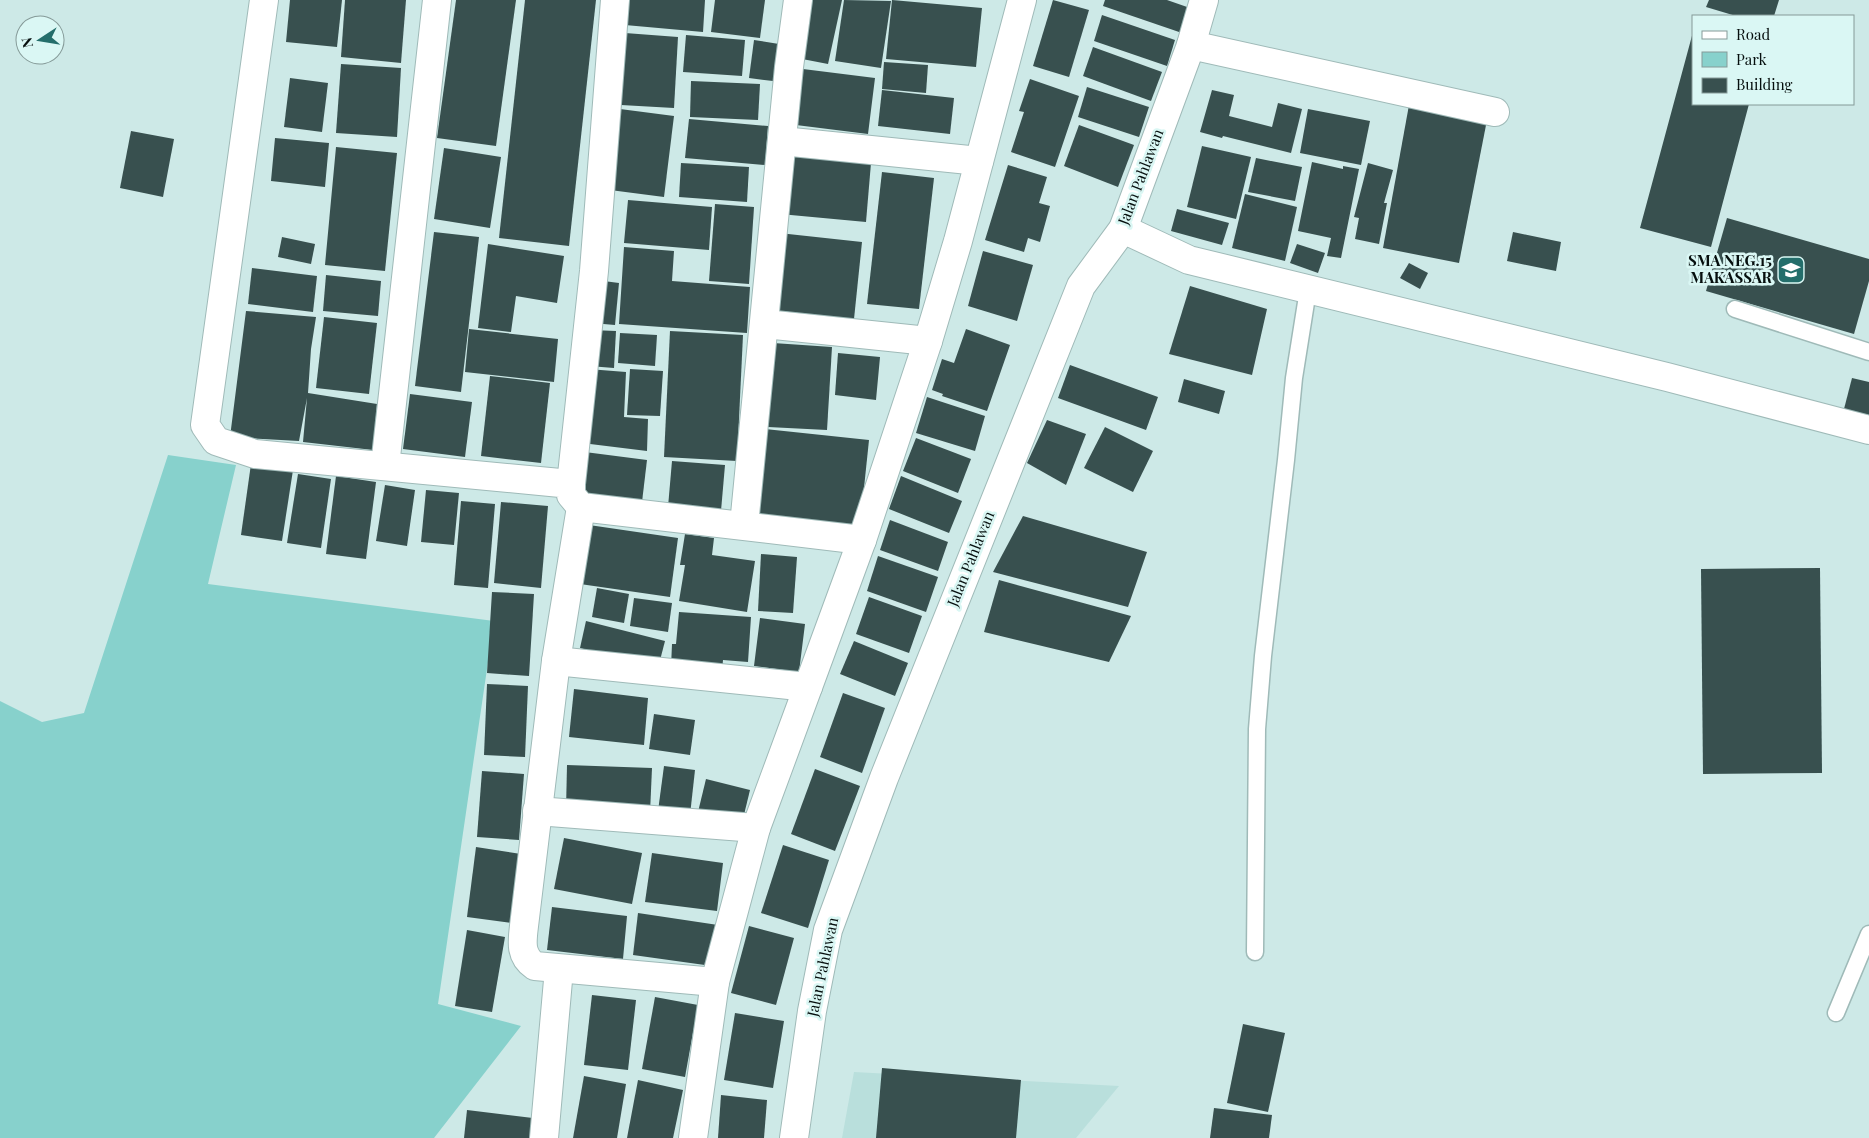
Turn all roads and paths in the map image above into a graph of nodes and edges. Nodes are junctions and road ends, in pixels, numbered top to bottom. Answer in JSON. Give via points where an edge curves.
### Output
{"nodes":[{"id":1,"x":264,"y":0,"type":"edge"},
{"id":2,"x":437,"y":0,"type":"edge"},
{"id":3,"x":615,"y":0,"type":"edge"},
{"id":4,"x":798,"y":0,"type":"edge"},
{"id":5,"x":1022,"y":0,"type":"edge"},
{"id":6,"x":1204,"y":0,"type":"edge"},
{"id":7,"x":1191,"y":45,"type":"junction"},
{"id":8,"x":1494,"y":112,"type":"dead end"},
{"id":9,"x":782,"y":141,"type":"junction"},
{"id":10,"x":979,"y":161,"type":"junction"},
{"id":11,"x":1123,"y":229,"type":"junction"},
{"id":12,"x":1308,"y":290,"type":"junction"},
{"id":13,"x":1735,"y":309,"type":"dead end"},
{"id":14,"x":765,"y":324,"type":"junction"},
{"id":15,"x":928,"y":341,"type":"junction"},
{"id":16,"x":1869,"y":352,"type":"edge"},
{"id":17,"x":1869,"y":430,"type":"edge"},
{"id":18,"x":385,"y":466,"type":"junction"},
{"id":19,"x":576,"y":496,"type":"junction"},
{"id":20,"x":744,"y":525,"type":"junction"},
{"id":21,"x":862,"y":540,"type":"junction"},
{"id":22,"x":556,"y":661,"type":"junction"},
{"id":23,"x":808,"y":687,"type":"junction"},
{"id":24,"x":537,"y":811,"type":"junction"},
{"id":25,"x":756,"y":828,"type":"junction"},
{"id":26,"x":1869,"y":934,"type":"edge"},
{"id":27,"x":1255,"y":952,"type":"dead end"},
{"id":28,"x":559,"y":969,"type":"junction"},
{"id":29,"x":715,"y":982,"type":"junction"},
{"id":30,"x":1836,"y":1013,"type":"dead end"},
{"id":31,"x":544,"y":1138,"type":"edge"},
{"id":32,"x":693,"y":1138,"type":"edge"},
{"id":33,"x":794,"y":1138,"type":"edge"}],
"edges":[{"from":1,"to":18,"type":"street","via":[[205,425],[216,442],[255,454]]},
{"from":2,"to":18,"type":"street"},
{"from":3,"to":19,"type":"street"},
{"from":4,"to":9,"type":"street"},
{"from":5,"to":10,"type":"street"},
{"from":6,"to":7,"type":"street","name":"Jalan Pahlawan"},
{"from":7,"to":8,"type":"street"},
{"from":7,"to":11,"type":"street","name":"Jalan Pahlawan"},
{"from":9,"to":10,"type":"street"},
{"from":9,"to":14,"type":"street"},
{"from":10,"to":15,"type":"street"},
{"from":11,"to":12,"type":"street","via":[[1189,260]]},
{"from":11,"to":33,"type":"street","name":"Jalan Pahlawan","via":[[1080,286],[888,769],[828,930],[812,1012]]},
{"from":12,"to":17,"type":"street"},
{"from":12,"to":27,"type":"lane","via":[[1294,378],[1257,728]]},
{"from":13,"to":16,"type":"lane"},
{"from":14,"to":15,"type":"street"},
{"from":14,"to":20,"type":"street"},
{"from":15,"to":21,"type":"street"},
{"from":18,"to":19,"type":"street"},
{"from":19,"to":20,"type":"street"},
{"from":19,"to":22,"type":"street"},
{"from":20,"to":21,"type":"street"},
{"from":21,"to":23,"type":"street"},
{"from":22,"to":23,"type":"street"},
{"from":22,"to":24,"type":"street"},
{"from":23,"to":25,"type":"street"},
{"from":24,"to":25,"type":"street"},
{"from":24,"to":28,"type":"street","via":[[522,944],[526,958],[535,966]]},
{"from":25,"to":29,"type":"street"},
{"from":26,"to":30,"type":"lane"},
{"from":28,"to":29,"type":"street"},
{"from":28,"to":31,"type":"street"},
{"from":29,"to":32,"type":"street"}]}
